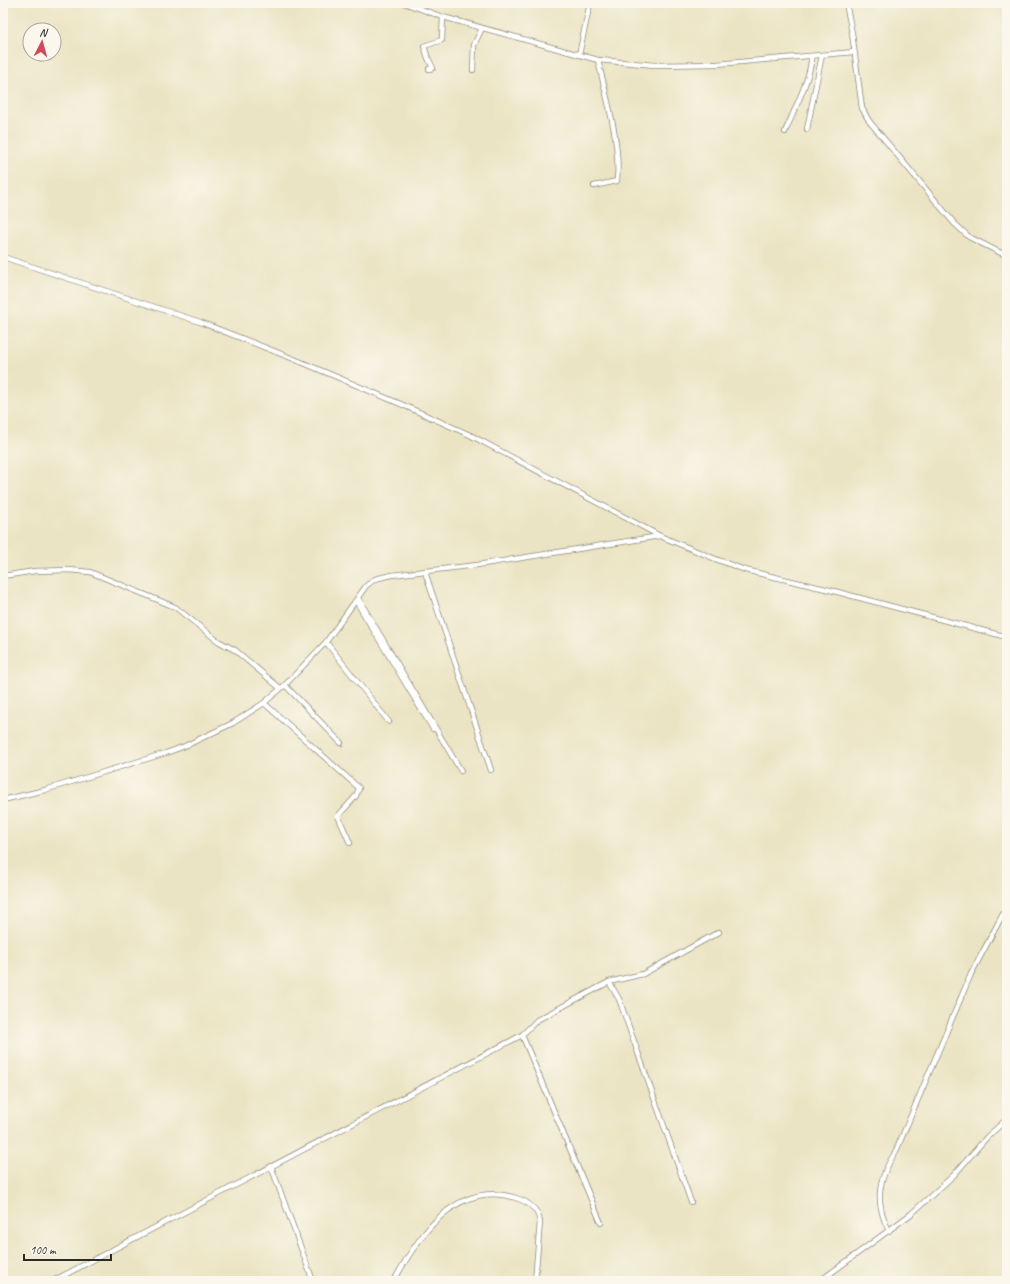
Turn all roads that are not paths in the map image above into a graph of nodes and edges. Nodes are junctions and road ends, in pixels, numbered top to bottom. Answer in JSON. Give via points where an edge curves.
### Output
{"nodes":[{"id":1,"x":404,"y":3,"type":"edge"},
{"id":2,"x":590,"y":3,"type":"edge"},
{"id":3,"x":846,"y":3,"type":"edge"},
{"id":4,"x":443,"y":17,"type":"junction"},
{"id":5,"x":482,"y":28,"type":"junction"},
{"id":6,"x":854,"y":52,"type":"junction"},
{"id":7,"x":579,"y":55,"type":"junction"},
{"id":8,"x":822,"y":55,"type":"junction"},
{"id":9,"x":811,"y":56,"type":"junction"},
{"id":10,"x":598,"y":60,"type":"junction"},
{"id":11,"x":429,"y":69,"type":"dead end"},
{"id":12,"x":473,"y":70,"type":"dead end"},
{"id":13,"x":806,"y":129,"type":"dead end"},
{"id":14,"x":785,"y":132,"type":"dead end"},
{"id":15,"x":594,"y":186,"type":"dead end"},
{"id":16,"x":3,"y":256,"type":"edge"},
{"id":17,"x":1007,"y":256,"type":"edge"},
{"id":18,"x":660,"y":536,"type":"junction"},
{"id":19,"x":425,"y":572,"type":"junction"},
{"id":20,"x":3,"y":576,"type":"edge"},
{"id":21,"x":357,"y":599,"type":"junction"},
{"id":22,"x":1007,"y":638,"type":"edge"},
{"id":23,"x":326,"y":642,"type":"junction"},
{"id":24,"x":282,"y":687,"type":"junction"},
{"id":25,"x":264,"y":703,"type":"junction"},
{"id":26,"x":389,"y":722,"type":"dead end"},
{"id":27,"x":433,"y":729,"type":"dead end"},
{"id":28,"x":341,"y":743,"type":"dead end"},
{"id":29,"x":461,"y":770,"type":"dead end"},
{"id":30,"x":491,"y":770,"type":"dead end"},
{"id":31,"x":3,"y":800,"type":"edge"},
{"id":32,"x":350,"y":843,"type":"dead end"},
{"id":33,"x":1003,"y":914,"type":"dead end"},
{"id":34,"x":719,"y":932,"type":"dead end"},
{"id":35,"x":609,"y":982,"type":"junction"},
{"id":36,"x":522,"y":1035,"type":"junction"},
{"id":37,"x":1007,"y":1119,"type":"edge"},
{"id":38,"x":271,"y":1166,"type":"junction"},
{"id":39,"x":691,"y":1202,"type":"dead end"},
{"id":40,"x":601,"y":1223,"type":"dead end"},
{"id":41,"x":889,"y":1230,"type":"junction"},
{"id":42,"x":830,"y":1274,"type":"junction"},
{"id":43,"x":52,"y":1281,"type":"edge"},
{"id":44,"x":313,"y":1281,"type":"edge"},
{"id":45,"x":394,"y":1281,"type":"edge"},
{"id":46,"x":535,"y":1281,"type":"edge"},
{"id":47,"x":820,"y":1281,"type":"edge"},
{"id":48,"x":832,"y":1281,"type":"edge"}],
"edges":[{"from":1,"to":4,"type":"street"},
{"from":2,"to":7,"type":"street"},
{"from":3,"to":6,"type":"street"},
{"from":4,"to":5,"type":"street"},
{"from":4,"to":11,"type":"street","via":[[442,40],[424,46],[433,68]]},
{"from":5,"to":7,"type":"street"},
{"from":5,"to":12,"type":"street","via":[[474,45]]},
{"from":6,"to":8,"type":"street"},
{"from":6,"to":17,"type":"street","via":[[862,108],[868,121],[954,223],[969,237]]},
{"from":7,"to":10,"type":"street"},
{"from":8,"to":9,"type":"street"},
{"from":8,"to":13,"type":"street"},
{"from":9,"to":10,"type":"street","via":[[717,64],[656,65]]},
{"from":9,"to":14,"type":"street","via":[[808,73]]},
{"from":10,"to":15,"type":"street","via":[[613,129],[618,171],[617,181]]},
{"from":16,"to":18,"type":"street","via":[[200,322],[381,396],[470,435]]},
{"from":18,"to":19,"type":"street"},
{"from":18,"to":22,"type":"street","via":[[745,570]]},
{"from":19,"to":21,"type":"street","via":[[375,579],[366,586]]},
{"from":19,"to":30,"type":"street"},
{"from":20,"to":24,"type":"street","via":[[35,571],[90,572],[175,607]]},
{"from":21,"to":23,"type":"street"},
{"from":21,"to":27,"type":"street"},
{"from":21,"to":29,"type":"street"},
{"from":23,"to":24,"type":"street"},
{"from":23,"to":26,"type":"street"},
{"from":24,"to":25,"type":"street"},
{"from":24,"to":28,"type":"street"},
{"from":25,"to":31,"type":"street","via":[[233,723],[185,746],[45,790]]},
{"from":25,"to":32,"type":"street","via":[[359,788],[356,796],[338,816]]},
{"from":33,"to":41,"type":"street","via":[[971,974],[896,1151],[880,1182],[882,1217]]},
{"from":34,"to":35,"type":"street","via":[[643,974]]},
{"from":35,"to":36,"type":"street","via":[[537,1020]]},
{"from":35,"to":39,"type":"street","via":[[619,999]]},
{"from":36,"to":38,"type":"street"},
{"from":36,"to":40,"type":"street"},
{"from":37,"to":41,"type":"street","via":[[987,1137],[954,1175]]},
{"from":38,"to":43,"type":"street"},
{"from":38,"to":44,"type":"street"},
{"from":41,"to":42,"type":"street"},
{"from":42,"to":47,"type":"street"},
{"from":42,"to":48,"type":"street"},
{"from":45,"to":46,"type":"street","via":[[419,1239],[430,1225],[448,1210],[467,1200],[488,1195],[503,1195],[522,1200],[539,1215]]}]}
